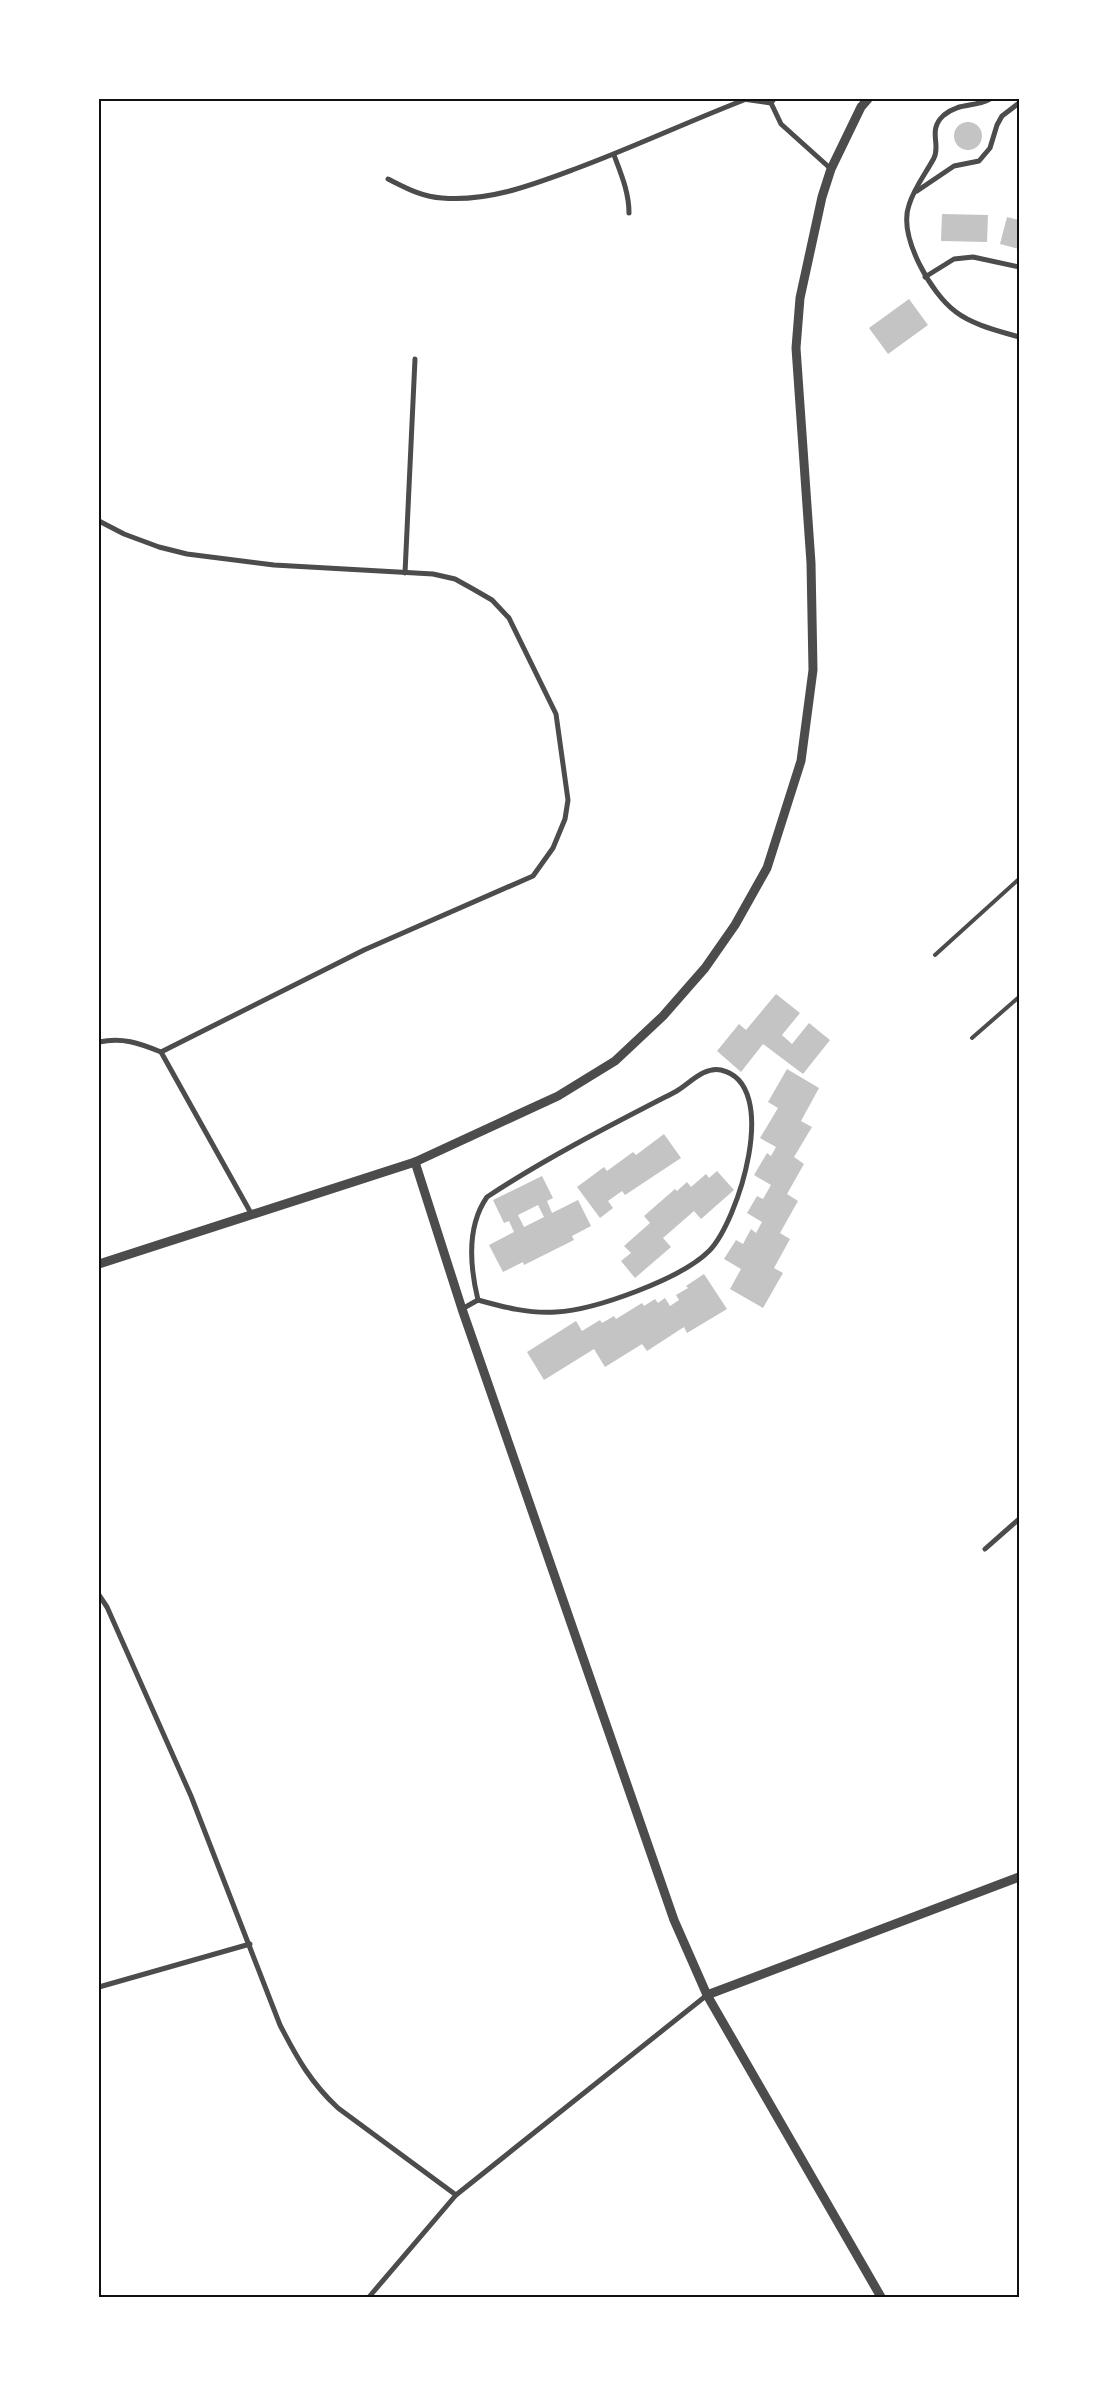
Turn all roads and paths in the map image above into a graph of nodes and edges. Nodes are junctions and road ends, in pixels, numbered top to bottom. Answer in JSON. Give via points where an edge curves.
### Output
{"nodes":[{"id":1,"x":744,"y":99,"type":"edge"},
{"id":2,"x":868,"y":99,"type":"edge"},
{"id":3,"x":990,"y":99,"type":"edge"},
{"id":4,"x":772,"y":101,"type":"edge"},
{"id":5,"x":1019,"y":102,"type":"edge"},
{"id":6,"x":614,"y":155,"type":"junction"},
{"id":7,"x":831,"y":169,"type":"junction"},
{"id":8,"x":388,"y":179,"type":"dead end"},
{"id":9,"x":915,"y":192,"type":"junction"},
{"id":10,"x":628,"y":213,"type":"dead end"},
{"id":11,"x":1019,"y":267,"type":"edge"},
{"id":12,"x":926,"y":276,"type":"junction"},
{"id":13,"x":1019,"y":337,"type":"edge"},
{"id":14,"x":415,"y":359,"type":"dead end"},
{"id":15,"x":99,"y":521,"type":"edge"},
{"id":16,"x":405,"y":573,"type":"junction"},
{"id":17,"x":1019,"y":878,"type":"edge"},
{"id":18,"x":935,"y":955,"type":"dead end"},
{"id":19,"x":1019,"y":997,"type":"edge"},
{"id":20,"x":972,"y":1038,"type":"dead end"},
{"id":21,"x":99,"y":1042,"type":"edge"},
{"id":22,"x":161,"y":1052,"type":"junction"},
{"id":23,"x":415,"y":1162,"type":"junction"},
{"id":24,"x":252,"y":1216,"type":"junction"},
{"id":25,"x":99,"y":1264,"type":"edge"},
{"id":26,"x":478,"y":1300,"type":"junction"},
{"id":27,"x":462,"y":1308,"type":"junction"},
{"id":28,"x":1019,"y":1519,"type":"edge"},
{"id":29,"x":985,"y":1549,"type":"dead end"},
{"id":30,"x":99,"y":1595,"type":"edge"},
{"id":31,"x":1019,"y":1877,"type":"edge"},
{"id":32,"x":250,"y":1944,"type":"junction"},
{"id":33,"x":99,"y":1987,"type":"edge"},
{"id":34,"x":707,"y":1995,"type":"junction"},
{"id":35,"x":456,"y":2195,"type":"junction"},
{"id":36,"x":370,"y":2297,"type":"edge"},
{"id":37,"x":882,"y":2297,"type":"edge"}],
"edges":[{"from":1,"to":4,"type":"street"},
{"from":1,"to":6,"type":"street"},
{"from":2,"to":7,"type":"street"},
{"from":3,"to":9,"type":"street","via":[[957,106],[942,117],[935,131],[936,155]]},
{"from":4,"to":7,"type":"street","via":[[781,124]]},
{"from":5,"to":9,"type":"street","via":[[1002,116],[990,148],[979,160],[954,166]]},
{"from":6,"to":8,"type":"street","via":[[550,179],[481,198],[441,198],[412,192]]},
{"from":6,"to":10,"type":"street","via":[[629,200]]},
{"from":7,"to":23,"type":"street","via":[[800,298],[796,348],[811,563],[813,670],[801,760],[767,868],[706,968],[663,1016],[615,1061],[558,1096]]},
{"from":9,"to":12,"type":"street","via":[[908,206],[908,228],[915,256]]},
{"from":11,"to":12,"type":"street","via":[[973,257],[954,258]]},
{"from":12,"to":13,"type":"street","via":[[955,312]]},
{"from":14,"to":16,"type":"street"},
{"from":15,"to":16,"type":"street","via":[[124,534],[187,554],[274,565]]},
{"from":16,"to":22,"type":"street","via":[[455,579],[492,600],[509,618],[556,714],[568,800],[565,819],[553,848],[533,876],[364,950]]},
{"from":17,"to":18,"type":"lane"},
{"from":19,"to":20,"type":"lane"},
{"from":21,"to":22,"type":"street","via":[[129,1040]]},
{"from":22,"to":24,"type":"street"},
{"from":23,"to":24,"type":"street"},
{"from":23,"to":27,"type":"street"},
{"from":24,"to":25,"type":"street"},
{"from":26,"to":26,"type":"street","via":[[472,1276],[474,1224],[487,1198],[632,1114],[684,1088],[705,1072],[721,1070],[747,1091],[751,1110],[747,1167],[729,1219],[710,1250],[693,1264],[600,1304],[556,1312],[521,1310]]},
{"from":26,"to":27,"type":"street"},
{"from":27,"to":34,"type":"street","via":[[674,1920]]},
{"from":28,"to":29,"type":"street"},
{"from":30,"to":32,"type":"street","via":[[191,1796]]},
{"from":31,"to":34,"type":"street"},
{"from":32,"to":33,"type":"street"},
{"from":32,"to":35,"type":"street","via":[[280,2025],[298,2062],[321,2092],[364,2128]]},
{"from":34,"to":35,"type":"street"},
{"from":34,"to":37,"type":"street"},
{"from":35,"to":36,"type":"street"}]}
